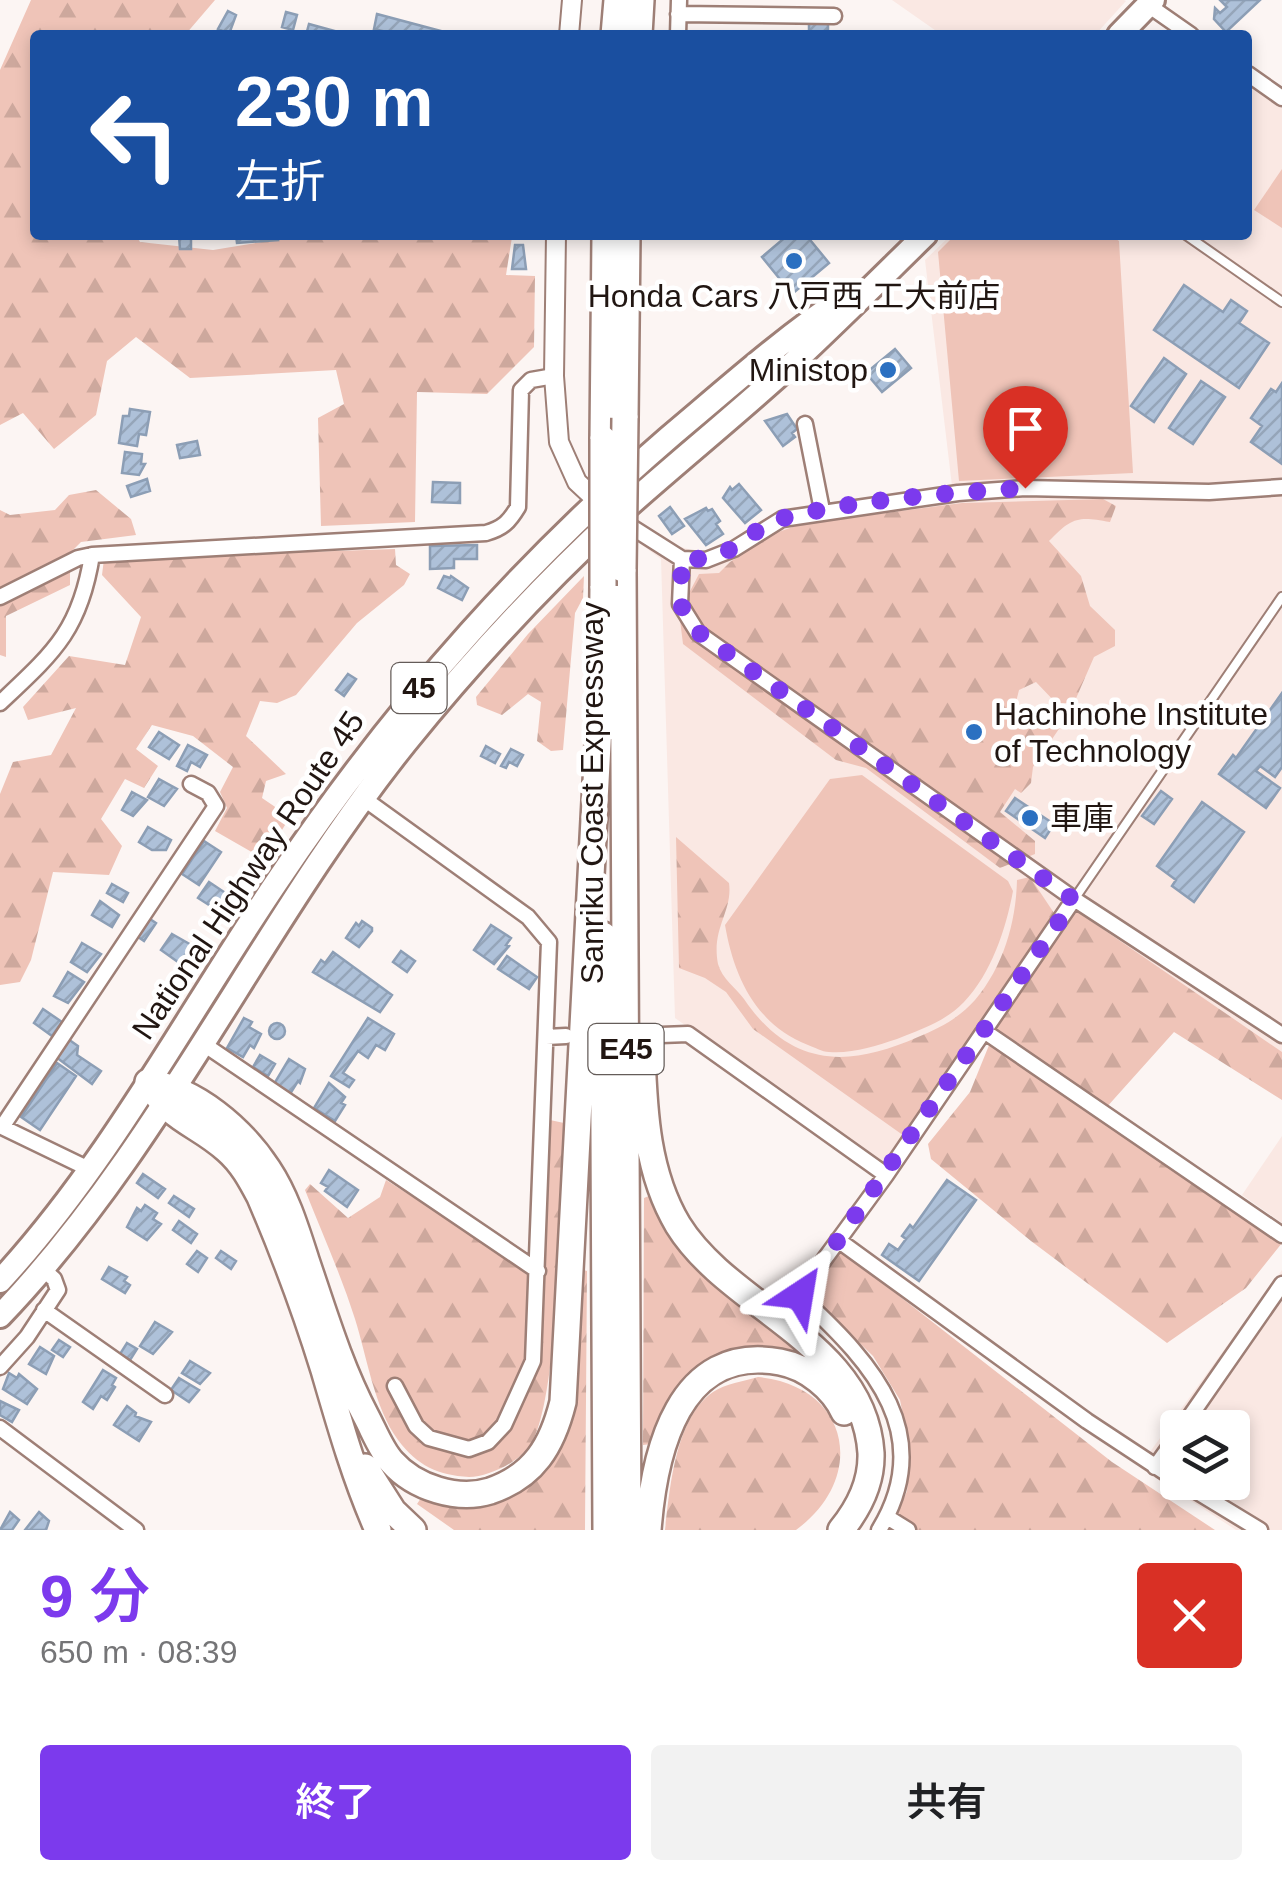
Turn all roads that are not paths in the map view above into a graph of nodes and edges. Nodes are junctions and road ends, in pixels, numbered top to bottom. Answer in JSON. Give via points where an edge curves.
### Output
{"nodes":[{"id":1,"x":572,"y":0,"type":"edge"},
{"id":2,"x":616,"y":0,"type":"edge"},
{"id":3,"x":642,"y":0,"type":"edge"},
{"id":4,"x":1150,"y":2,"type":"edge"},
{"id":5,"x":678,"y":7,"type":"edge"},
{"id":6,"x":834,"y":16,"type":"dead end"},
{"id":7,"x":569,"y":30,"type":"edge"},
{"id":8,"x":614,"y":30,"type":"edge"},
{"id":9,"x":639,"y":30,"type":"edge"},
{"id":10,"x":1124,"y":30,"type":"edge"},
{"id":11,"x":1185,"y":30,"type":"edge"},
{"id":12,"x":1252,"y":77,"type":"edge"},
{"id":13,"x":1282,"y":98,"type":"edge"},
{"id":14,"x":556,"y":240,"type":"edge"},
{"id":15,"x":604,"y":240,"type":"edge"},
{"id":16,"x":627,"y":240,"type":"edge"},
{"id":17,"x":921,"y":240,"type":"edge"},
{"id":18,"x":1193,"y":240,"type":"edge"},
{"id":19,"x":893,"y":266,"type":"junction"},
{"id":20,"x":1282,"y":302,"type":"edge"},
{"id":21,"x":554,"y":376,"type":"junction"},
{"id":22,"x":805,"y":424,"type":"dead end"},
{"id":23,"x":1282,"y":486,"type":"edge"},
{"id":24,"x":596,"y":501,"type":"junction"},
{"id":25,"x":822,"y":510,"type":"junction"},
{"id":26,"x":617,"y":517,"type":"junction"},
{"id":27,"x":92,"y":556,"type":"junction"},
{"id":28,"x":682,"y":559,"type":"junction"},
{"id":29,"x":0,"y":597,"type":"edge"},
{"id":30,"x":1282,"y":597,"type":"edge"},
{"id":31,"x":602,"y":669,"type":"junction"},
{"id":32,"x":0,"y":702,"type":"edge"},
{"id":33,"x":190,"y":784,"type":"dead end"},
{"id":34,"x":363,"y":798,"type":"junction"},
{"id":35,"x":626,"y":814,"type":"junction"},
{"id":36,"x":1074,"y":900,"type":"junction"},
{"id":37,"x":984,"y":1030,"type":"junction"},
{"id":38,"x":661,"y":1034,"type":"tunnel mouth"},
{"id":39,"x":1282,"y":1035,"type":"edge"},
{"id":40,"x":566,"y":1036,"type":"dead end"},
{"id":41,"x":546,"y":1037,"type":"junction"},
{"id":42,"x":202,"y":1043,"type":"junction"},
{"id":43,"x":148,"y":1082,"type":"junction"},
{"id":44,"x":168,"y":1096,"type":"junction"},
{"id":45,"x":1,"y":1127,"type":"edge"},
{"id":46,"x":89,"y":1169,"type":"junction"},
{"id":47,"x":886,"y":1175,"type":"junction"},
{"id":48,"x":1282,"y":1235,"type":"edge"},
{"id":49,"x":838,"y":1240,"type":"junction"},
{"id":50,"x":43,"y":1268,"type":"junction"},
{"id":51,"x":538,"y":1271,"type":"junction"},
{"id":52,"x":0,"y":1280,"type":"edge"},
{"id":53,"x":1282,"y":1284,"type":"edge"},
{"id":54,"x":44,"y":1310,"type":"junction"},
{"id":55,"x":0,"y":1316,"type":"edge"},
{"id":56,"x":0,"y":1367,"type":"edge"},
{"id":57,"x":324,"y":1370,"type":"junction"},
{"id":58,"x":348,"y":1382,"type":"junction"},
{"id":59,"x":396,"y":1386,"type":"dead end"},
{"id":60,"x":165,"y":1395,"type":"dead end"},
{"id":61,"x":1194,"y":1410,"type":"edge"},
{"id":62,"x":0,"y":1428,"type":"edge"},
{"id":63,"x":1160,"y":1460,"type":"edge"},
{"id":64,"x":1155,"y":1467,"type":"junction"},
{"id":65,"x":1160,"y":1470,"type":"edge"},
{"id":66,"x":1208,"y":1500,"type":"edge"},
{"id":67,"x":883,"y":1524,"type":"edge"},
{"id":68,"x":1255,"y":1529,"type":"edge"},
{"id":69,"x":136,"y":1530,"type":"edge"},
{"id":70,"x":378,"y":1530,"type":"edge"},
{"id":71,"x":413,"y":1530,"type":"edge"},
{"id":72,"x":431,"y":1530,"type":"edge"},
{"id":73,"x":606,"y":1530,"type":"edge"},
{"id":74,"x":628,"y":1530,"type":"edge"},
{"id":75,"x":648,"y":1530,"type":"edge"},
{"id":76,"x":822,"y":1530,"type":"edge"},
{"id":77,"x":841,"y":1530,"type":"edge"},
{"id":78,"x":908,"y":1530,"type":"edge"}],
"edges":[{"from":1,"to":7,"type":"street"},
{"from":2,"to":8,"type":"highway"},
{"from":3,"to":9,"type":"highway"},
{"from":4,"to":10,"type":"highway"},
{"from":4,"to":11,"type":"street"},
{"from":5,"to":6,"type":"street"},
{"from":12,"to":13,"type":"street"},
{"from":14,"to":21,"type":"street"},
{"from":15,"to":31,"type":"highway","name":"Sanriku Coast Expressway","number":"E45","bridge":true},
{"from":16,"to":35,"type":"highway","name":"Sanriku Coast Expressway","number":"E45","bridge":true},
{"from":17,"to":19,"type":"highway","name":"National Highway Route 45","number":"45"},
{"from":18,"to":20,"type":"lane"},
{"from":19,"to":24,"type":"highway","name":"National Highway Route 45","number":"45","via":[[764,357]]},
{"from":19,"to":26,"type":"highway","name":"National Highway Route 45","number":"45"},
{"from":21,"to":24,"type":"street","via":[[559,442],[577,482]]},
{"from":21,"to":27,"type":"street","via":[[531,380],[521,390],[518,507],[501,528]]},
{"from":22,"to":25,"type":"street"},
{"from":23,"to":25,"type":"street","via":[[1208,492],[1025,488]]},
{"from":24,"to":26,"type":"street"},
{"from":24,"to":43,"type":"highway","name":"National Highway Route 45","number":"45","via":[[396,716],[274,886]]},
{"from":25,"to":28,"type":"street","via":[[782,518],[706,560]]},
{"from":26,"to":28,"type":"street"},
{"from":26,"to":34,"type":"highway","name":"National Highway Route 45","number":"45","via":[[518,613]]},
{"from":27,"to":29,"type":"street"},
{"from":27,"to":32,"type":"street","via":[[76,618],[54,652]]},
{"from":28,"to":36,"type":"street","via":[[680,604],[698,632]]},
{"from":30,"to":36,"type":"lane"},
{"from":31,"to":58,"type":"highway","via":[[564,1382],[556,1430],[530,1470],[509,1484],[472,1494],[436,1489],[392,1462]]},
{"from":31,"to":73,"type":"highway","name":"Sanriku Coast Expressway","number":"E45"},
{"from":33,"to":45,"type":"street","via":[[216,806]]},
{"from":34,"to":41,"type":"street","via":[[528,917],[549,942]]},
{"from":34,"to":42,"type":"highway","name":"National Highway Route 45","number":"45"},
{"from":35,"to":74,"type":"highway","name":"Sanriku Coast Expressway","number":"E45"},
{"from":35,"to":77,"type":"highway","via":[[653,1166],[694,1248],[827,1361],[860,1406],[870,1434],[868,1484]]},
{"from":36,"to":37,"type":"street"},
{"from":36,"to":39,"type":"street"},
{"from":37,"to":47,"type":"street"},
{"from":37,"to":48,"type":"street"},
{"from":38,"to":47,"type":"street","via":[[688,1034]]},
{"from":40,"to":41,"type":"street"},
{"from":41,"to":51,"type":"street"},
{"from":42,"to":44,"type":"highway","name":"National Highway Route 45","number":"45"},
{"from":42,"to":51,"type":"street"},
{"from":43,"to":44,"type":"highway"},
{"from":43,"to":46,"type":"highway","number":"45"},
{"from":44,"to":50,"type":"highway","number":"45"},
{"from":44,"to":57,"type":"highway","via":[[249,1176]]},
{"from":44,"to":58,"type":"highway","via":[[236,1132],[270,1172]]},
{"from":45,"to":46,"type":"street"},
{"from":46,"to":52,"type":"highway","number":"45"},
{"from":47,"to":49,"type":"street"},
{"from":49,"to":64,"type":"street"},
{"from":49,"to":67,"type":"street","via":[[800,1295],[870,1366],[891,1406],[902,1463]]},
{"from":50,"to":54,"type":"street","via":[[58,1290]]},
{"from":50,"to":55,"type":"highway","number":"45"},
{"from":51,"to":59,"type":"street","via":[[533,1361],[504,1426],[488,1442],[469,1449],[429,1438]]},
{"from":53,"to":61,"type":"street"},
{"from":54,"to":56,"type":"street"},
{"from":54,"to":60,"type":"street"},
{"from":57,"to":70,"type":"highway"},
{"from":57,"to":71,"type":"highway","via":[[372,1482]]},
{"from":58,"to":72,"type":"highway","via":[[383,1477]]},
{"from":62,"to":69,"type":"street"},
{"from":63,"to":64,"type":"street"},
{"from":64,"to":65,"type":"street"},
{"from":66,"to":68,"type":"street"},
{"from":67,"to":78,"type":"street"},
{"from":75,"to":76,"type":"highway","via":[[659,1458],[679,1406],[710,1372],[752,1359],[786,1363],[822,1382],[852,1427],[856,1461],[850,1492]]}]}
